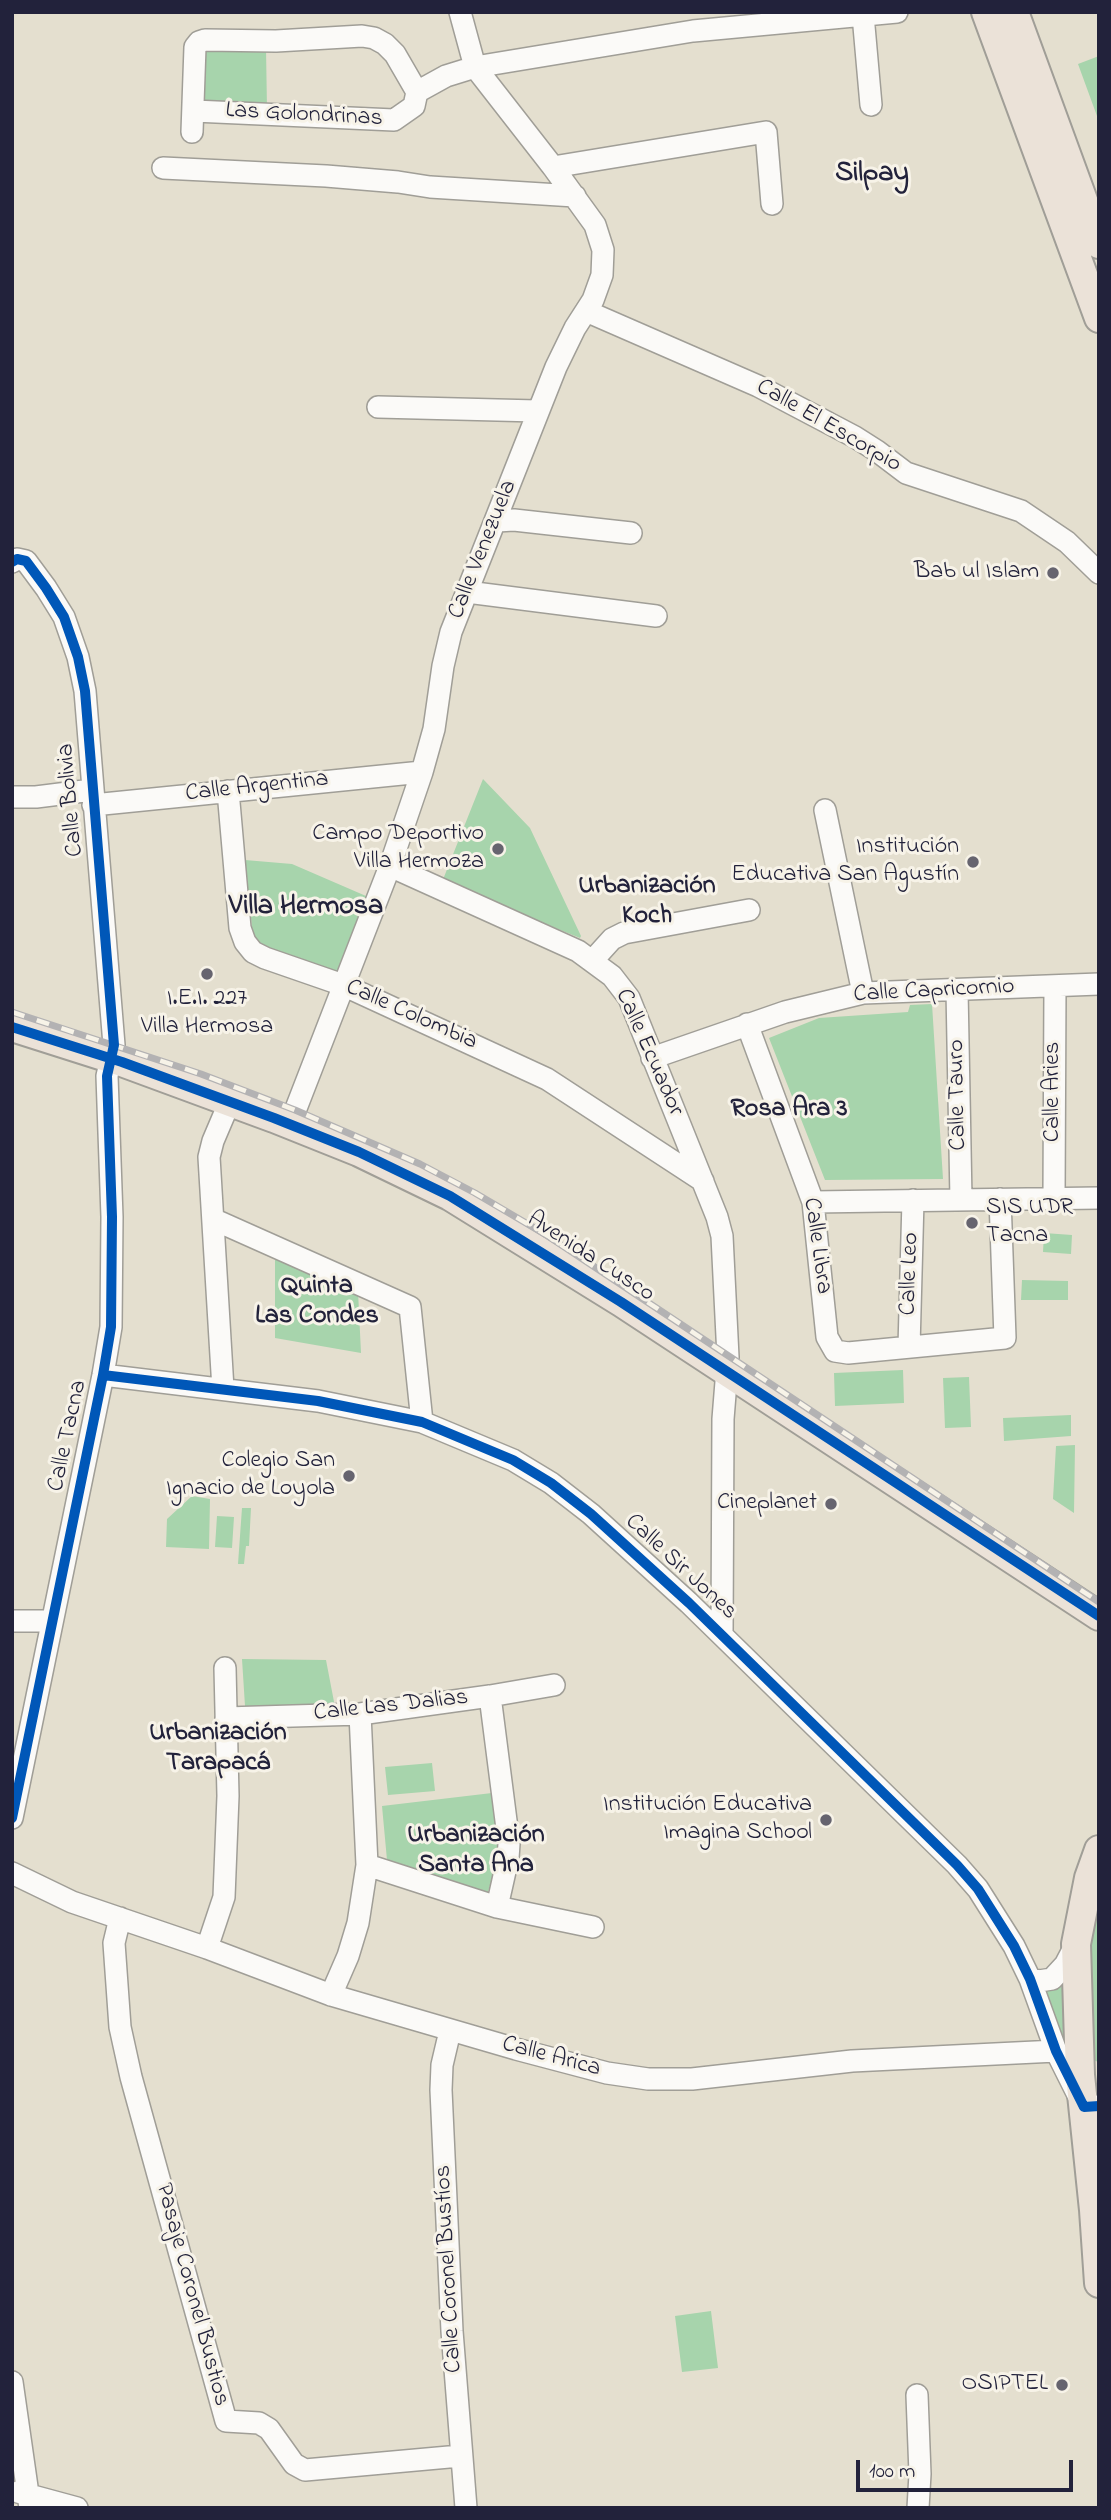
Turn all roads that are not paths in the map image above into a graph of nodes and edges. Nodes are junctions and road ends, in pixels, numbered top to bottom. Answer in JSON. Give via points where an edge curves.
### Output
{"nodes":[{"id":1,"x":460,"y":12,"type":"edge"},
{"id":2,"x":897,"y":12,"type":"edge"},
{"id":3,"x":986,"y":12,"type":"edge"},
{"id":4,"x":1014,"y":12,"type":"edge"},
{"id":5,"x":834,"y":15,"type":"edge"},
{"id":6,"x":863,"y":15,"type":"junction"},
{"id":7,"x":475,"y":67,"type":"junction"},
{"id":8,"x":417,"y":92,"type":"junction"},
{"id":9,"x":871,"y":105,"type":"dead end"},
{"id":10,"x":553,"y":167,"type":"junction"},
{"id":11,"x":163,"y":168,"type":"dead end"},
{"id":12,"x":575,"y":196,"type":"junction"},
{"id":13,"x":772,"y":204,"type":"dead end"},
{"id":14,"x":1099,"y":244,"type":"edge"},
{"id":15,"x":586,"y":311,"type":"junction"},
{"id":16,"x":1099,"y":318,"type":"edge"},
{"id":17,"x":378,"y":407,"type":"dead end"},
{"id":18,"x":537,"y":411,"type":"junction"},
{"id":19,"x":497,"y":521,"type":"junction"},
{"id":20,"x":631,"y":533,"type":"dead end"},
{"id":21,"x":15,"y":561,"type":"edge"},
{"id":22,"x":1099,"y":573,"type":"edge"},
{"id":23,"x":467,"y":592,"type":"junction"},
{"id":24,"x":656,"y":615,"type":"dead end"},
{"id":25,"x":422,"y":772,"type":"junction"},
{"id":26,"x":228,"y":791,"type":"junction"},
{"id":27,"x":12,"y":797,"type":"edge"},
{"id":28,"x":92,"y":797,"type":"junction"},
{"id":29,"x":825,"y":810,"type":"dead end"},
{"id":30,"x":390,"y":866,"type":"junction"},
{"id":31,"x":749,"y":910,"type":"dead end"},
{"id":32,"x":593,"y":960,"type":"junction"},
{"id":33,"x":1099,"y":984,"type":"edge"},
{"id":34,"x":343,"y":985,"type":"junction"},
{"id":35,"x":1055,"y":986,"type":"junction"},
{"id":36,"x":957,"y":989,"type":"junction"},
{"id":37,"x":863,"y":993,"type":"junction"},
{"id":38,"x":747,"y":1024,"type":"junction"},
{"id":39,"x":12,"y":1027,"type":"edge"},
{"id":40,"x":111,"y":1058,"type":"junction"},
{"id":41,"x":652,"y":1058,"type":"junction"},
{"id":42,"x":230,"y":1101,"type":"junction"},
{"id":43,"x":290,"y":1124,"type":"junction"},
{"id":44,"x":703,"y":1181,"type":"junction"},
{"id":45,"x":1054,"y":1198,"type":"junction"},
{"id":46,"x":1099,"y":1198,"type":"edge"},
{"id":47,"x":1000,"y":1199,"type":"junction"},
{"id":48,"x":913,"y":1200,"type":"junction"},
{"id":49,"x":961,"y":1200,"type":"junction"},
{"id":50,"x":813,"y":1202,"type":"junction"},
{"id":51,"x":215,"y":1220,"type":"junction"},
{"id":52,"x":909,"y":1347,"type":"junction"},
{"id":53,"x":727,"y":1372,"type":"junction"},
{"id":54,"x":103,"y":1375,"type":"junction"},
{"id":55,"x":223,"y":1390,"type":"junction"},
{"id":56,"x":422,"y":1422,"type":"junction"},
{"id":57,"x":1002,"y":1553,"type":"junction"},
{"id":58,"x":1099,"y":1595,"type":"edge"},
{"id":59,"x":1099,"y":1616,"type":"edge"},
{"id":60,"x":12,"y":1621,"type":"edge"},
{"id":61,"x":52,"y":1621,"type":"junction"},
{"id":62,"x":722,"y":1634,"type":"junction"},
{"id":63,"x":225,"y":1668,"type":"dead end"},
{"id":64,"x":554,"y":1685,"type":"dead end"},
{"id":65,"x":490,"y":1696,"type":"junction"},
{"id":66,"x":360,"y":1714,"type":"junction"},
{"id":67,"x":226,"y":1718,"type":"junction"},
{"id":68,"x":12,"y":1818,"type":"edge"},
{"id":69,"x":1099,"y":1850,"type":"edge"},
{"id":70,"x":367,"y":1865,"type":"junction"},
{"id":71,"x":12,"y":1873,"type":"edge"},
{"id":72,"x":497,"y":1908,"type":"junction"},
{"id":73,"x":120,"y":1918,"type":"junction"},
{"id":74,"x":593,"y":1927,"type":"dead end"},
{"id":75,"x":1076,"y":1944,"type":"junction"},
{"id":76,"x":207,"y":1948,"type":"junction"},
{"id":77,"x":1030,"y":1979,"type":"junction"},
{"id":78,"x":331,"y":1995,"type":"junction"},
{"id":79,"x":450,"y":2031,"type":"junction"},
{"id":80,"x":1056,"y":2051,"type":"junction"},
{"id":81,"x":1089,"y":2075,"type":"edge"},
{"id":82,"x":1091,"y":2106,"type":"edge"},
{"id":83,"x":1099,"y":2284,"type":"edge"},
{"id":84,"x":12,"y":2382,"type":"edge"},
{"id":85,"x":917,"y":2395,"type":"dead end"},
{"id":86,"x":460,"y":2456,"type":"junction"},
{"id":87,"x":23,"y":2497,"type":"edge"},
{"id":88,"x":76,"y":2508,"type":"edge"},
{"id":89,"x":466,"y":2508,"type":"edge"},
{"id":90,"x":918,"y":2508,"type":"edge"}],
"edges":[{"from":1,"to":7,"type":"street","name":"Calle Venezuela"},
{"from":2,"to":6,"type":"street","name":"Las Golondrinas"},
{"from":3,"to":16,"type":"main road"},
{"from":4,"to":14,"type":"main road"},
{"from":5,"to":6,"type":"street","name":"Las Golondrinas"},
{"from":5,"to":7,"type":"street","name":"Las Golondrinas","via":[[680,33]]},
{"from":6,"to":9,"type":"street"},
{"from":7,"to":8,"type":"street","name":"Las Golondrinas"},
{"from":7,"to":10,"type":"street","name":"Calle Venezuela"},
{"from":8,"to":8,"type":"street","name":"Las Golondrinas","via":[[395,54],[374,38],[205,40],[195,47],[193,122],[394,120],[414,106]]},
{"from":10,"to":12,"type":"street","name":"Calle Venezuela"},
{"from":10,"to":13,"type":"street","via":[[766,132]]},
{"from":11,"to":12,"type":"street"},
{"from":12,"to":15,"type":"street","name":"Calle Venezuela","via":[[595,225],[603,250],[602,275]]},
{"from":15,"to":18,"type":"street","name":"Calle Venezuela"},
{"from":15,"to":22,"type":"street","name":"Calle El Escorpio","via":[[758,386],[855,437],[906,472],[1021,511],[1067,542]]},
{"from":17,"to":18,"type":"street"},
{"from":18,"to":19,"type":"street","name":"Calle Venezuela"},
{"from":19,"to":20,"type":"street"},
{"from":19,"to":23,"type":"street","name":"Calle Venezuela"},
{"from":21,"to":28,"type":"street","name":"Calle Bolivia","via":[[26,561],[52,597],[78,657],[85,691]]},
{"from":23,"to":24,"type":"street"},
{"from":23,"to":25,"type":"street","name":"Calle Venezuela","via":[[451,632]]},
{"from":25,"to":26,"type":"street","name":"Calle Argentina"},
{"from":25,"to":30,"type":"street","name":"Calle Venezuela"},
{"from":26,"to":28,"type":"street","name":"Calle Argentina"},
{"from":26,"to":34,"type":"street","name":"Calle Colombia","via":[[245,942],[265,958]]},
{"from":27,"to":28,"type":"street","name":"Calle Argentina"},
{"from":28,"to":40,"type":"street","name":"Calle Bolivia","via":[[114,1045]]},
{"from":29,"to":37,"type":"street"},
{"from":30,"to":32,"type":"street","name":"Calle Ecuador"},
{"from":30,"to":34,"type":"street","name":"Calle Venezuela"},
{"from":31,"to":32,"type":"street","via":[[624,933]]},
{"from":32,"to":41,"type":"street","name":"Calle Ecuador","via":[[625,992]]},
{"from":33,"to":35,"type":"street","name":"Calle Capricornio"},
{"from":34,"to":43,"type":"street","name":"Calle Venezuela"},
{"from":34,"to":44,"type":"street","name":"Calle Colombia","via":[[547,1079]]},
{"from":35,"to":36,"type":"street","name":"Calle Capricornio"},
{"from":35,"to":45,"type":"street","name":"Calle Aries"},
{"from":36,"to":37,"type":"street","name":"Calle Capricornio"},
{"from":36,"to":49,"type":"street","name":"Calle Tauro"},
{"from":37,"to":38,"type":"street","name":"Calle Capricornio"},
{"from":38,"to":41,"type":"street","name":"Calle Capricornio"},
{"from":38,"to":50,"type":"street","name":"Calle Libra"},
{"from":39,"to":40,"type":"main road","name":"Avenida Cusco"},
{"from":40,"to":42,"type":"main road","name":"Avenida Cusco"},
{"from":40,"to":54,"type":"street","name":"Calle Tacna","via":[[107,1076],[113,1282]]},
{"from":41,"to":44,"type":"street","name":"Calle Ecuador"},
{"from":42,"to":43,"type":"main road","name":"Avenida Cusco"},
{"from":42,"to":51,"type":"street","via":[[209,1157]]},
{"from":43,"to":53,"type":"main road","name":"Avenida Cusco","via":[[388,1165],[462,1203]]},
{"from":44,"to":53,"type":"street","name":"Calle Ecuador","via":[[722,1236]]},
{"from":45,"to":46,"type":"street"},
{"from":45,"to":47,"type":"street"},
{"from":47,"to":49,"type":"street"},
{"from":47,"to":52,"type":"street","via":[[1004,1338]]},
{"from":48,"to":49,"type":"street"},
{"from":48,"to":50,"type":"street"},
{"from":48,"to":52,"type":"street","name":"Calle Leo"},
{"from":50,"to":52,"type":"street","name":"Calle Libra","via":[[827,1337],[835,1352]]},
{"from":51,"to":55,"type":"street"},
{"from":51,"to":56,"type":"street","via":[[410,1307]]},
{"from":53,"to":57,"type":"main road","name":"Avenida Cusco"},
{"from":53,"to":62,"type":"street","name":"Calle Ecuador"},
{"from":54,"to":55,"type":"street","name":"Calle Sir Jones"},
{"from":54,"to":61,"type":"street","name":"Calle Tacna"},
{"from":55,"to":56,"type":"street","name":"Calle Sir Jones","via":[[318,1401]]},
{"from":56,"to":62,"type":"street","name":"Calle Sir Jones","via":[[513,1460],[551,1483]]},
{"from":57,"to":58,"type":"main road","name":"Avenida Cusco","via":[[1046,1560]]},
{"from":57,"to":59,"type":"main road","name":"Avenida Cusco"},
{"from":60,"to":61,"type":"street"},
{"from":61,"to":68,"type":"street","name":"Calle Tacna"},
{"from":62,"to":77,"type":"street","name":"Calle Sir Jones","via":[[957,1865],[999,1919]]},
{"from":63,"to":67,"type":"street"},
{"from":64,"to":65,"type":"street","name":"Calle Las Dalias"},
{"from":65,"to":66,"type":"street","name":"Calle Las Dalias"},
{"from":65,"to":72,"type":"street","via":[[509,1844]]},
{"from":66,"to":67,"type":"street","name":"Calle Las Dalias"},
{"from":66,"to":70,"type":"street"},
{"from":67,"to":76,"type":"street","via":[[225,1897]]},
{"from":69,"to":75,"type":"main road"},
{"from":70,"to":72,"type":"street"},
{"from":70,"to":78,"type":"street","via":[[358,1923]]},
{"from":71,"to":73,"type":"street","name":"Calle Arica","via":[[72,1902]]},
{"from":72,"to":74,"type":"street"},
{"from":73,"to":76,"type":"street","name":"Calle Arica"},
{"from":73,"to":86,"type":"street","name":"Pasaje Coronel Bustios","via":[[114,1942],[120,2027],[226,2421],[259,2423],[269,2429],[290,2459],[305,2470]]},
{"from":75,"to":77,"type":"street","via":[[1052,1979]]},
{"from":75,"to":81,"type":"main road"},
{"from":76,"to":78,"type":"street","name":"Calle Arica"},
{"from":77,"to":80,"type":"street","name":"Calle Sir Jones"},
{"from":78,"to":79,"type":"street","name":"Calle Arica"},
{"from":79,"to":80,"type":"street","name":"Calle Arica","via":[[588,2069],[648,2079],[692,2079],[852,2061]]},
{"from":79,"to":86,"type":"street","name":"Calle Coronel Bustíos","via":[[441,2090]]},
{"from":80,"to":81,"type":"street"},
{"from":80,"to":82,"type":"street"},
{"from":81,"to":82,"type":"main road"},
{"from":82,"to":83,"type":"main road"},
{"from":84,"to":87,"type":"street"},
{"from":85,"to":90,"type":"street"},
{"from":86,"to":89,"type":"street","name":"Calle Coronel Bustíos"},
{"from":87,"to":88,"type":"street"}]}
